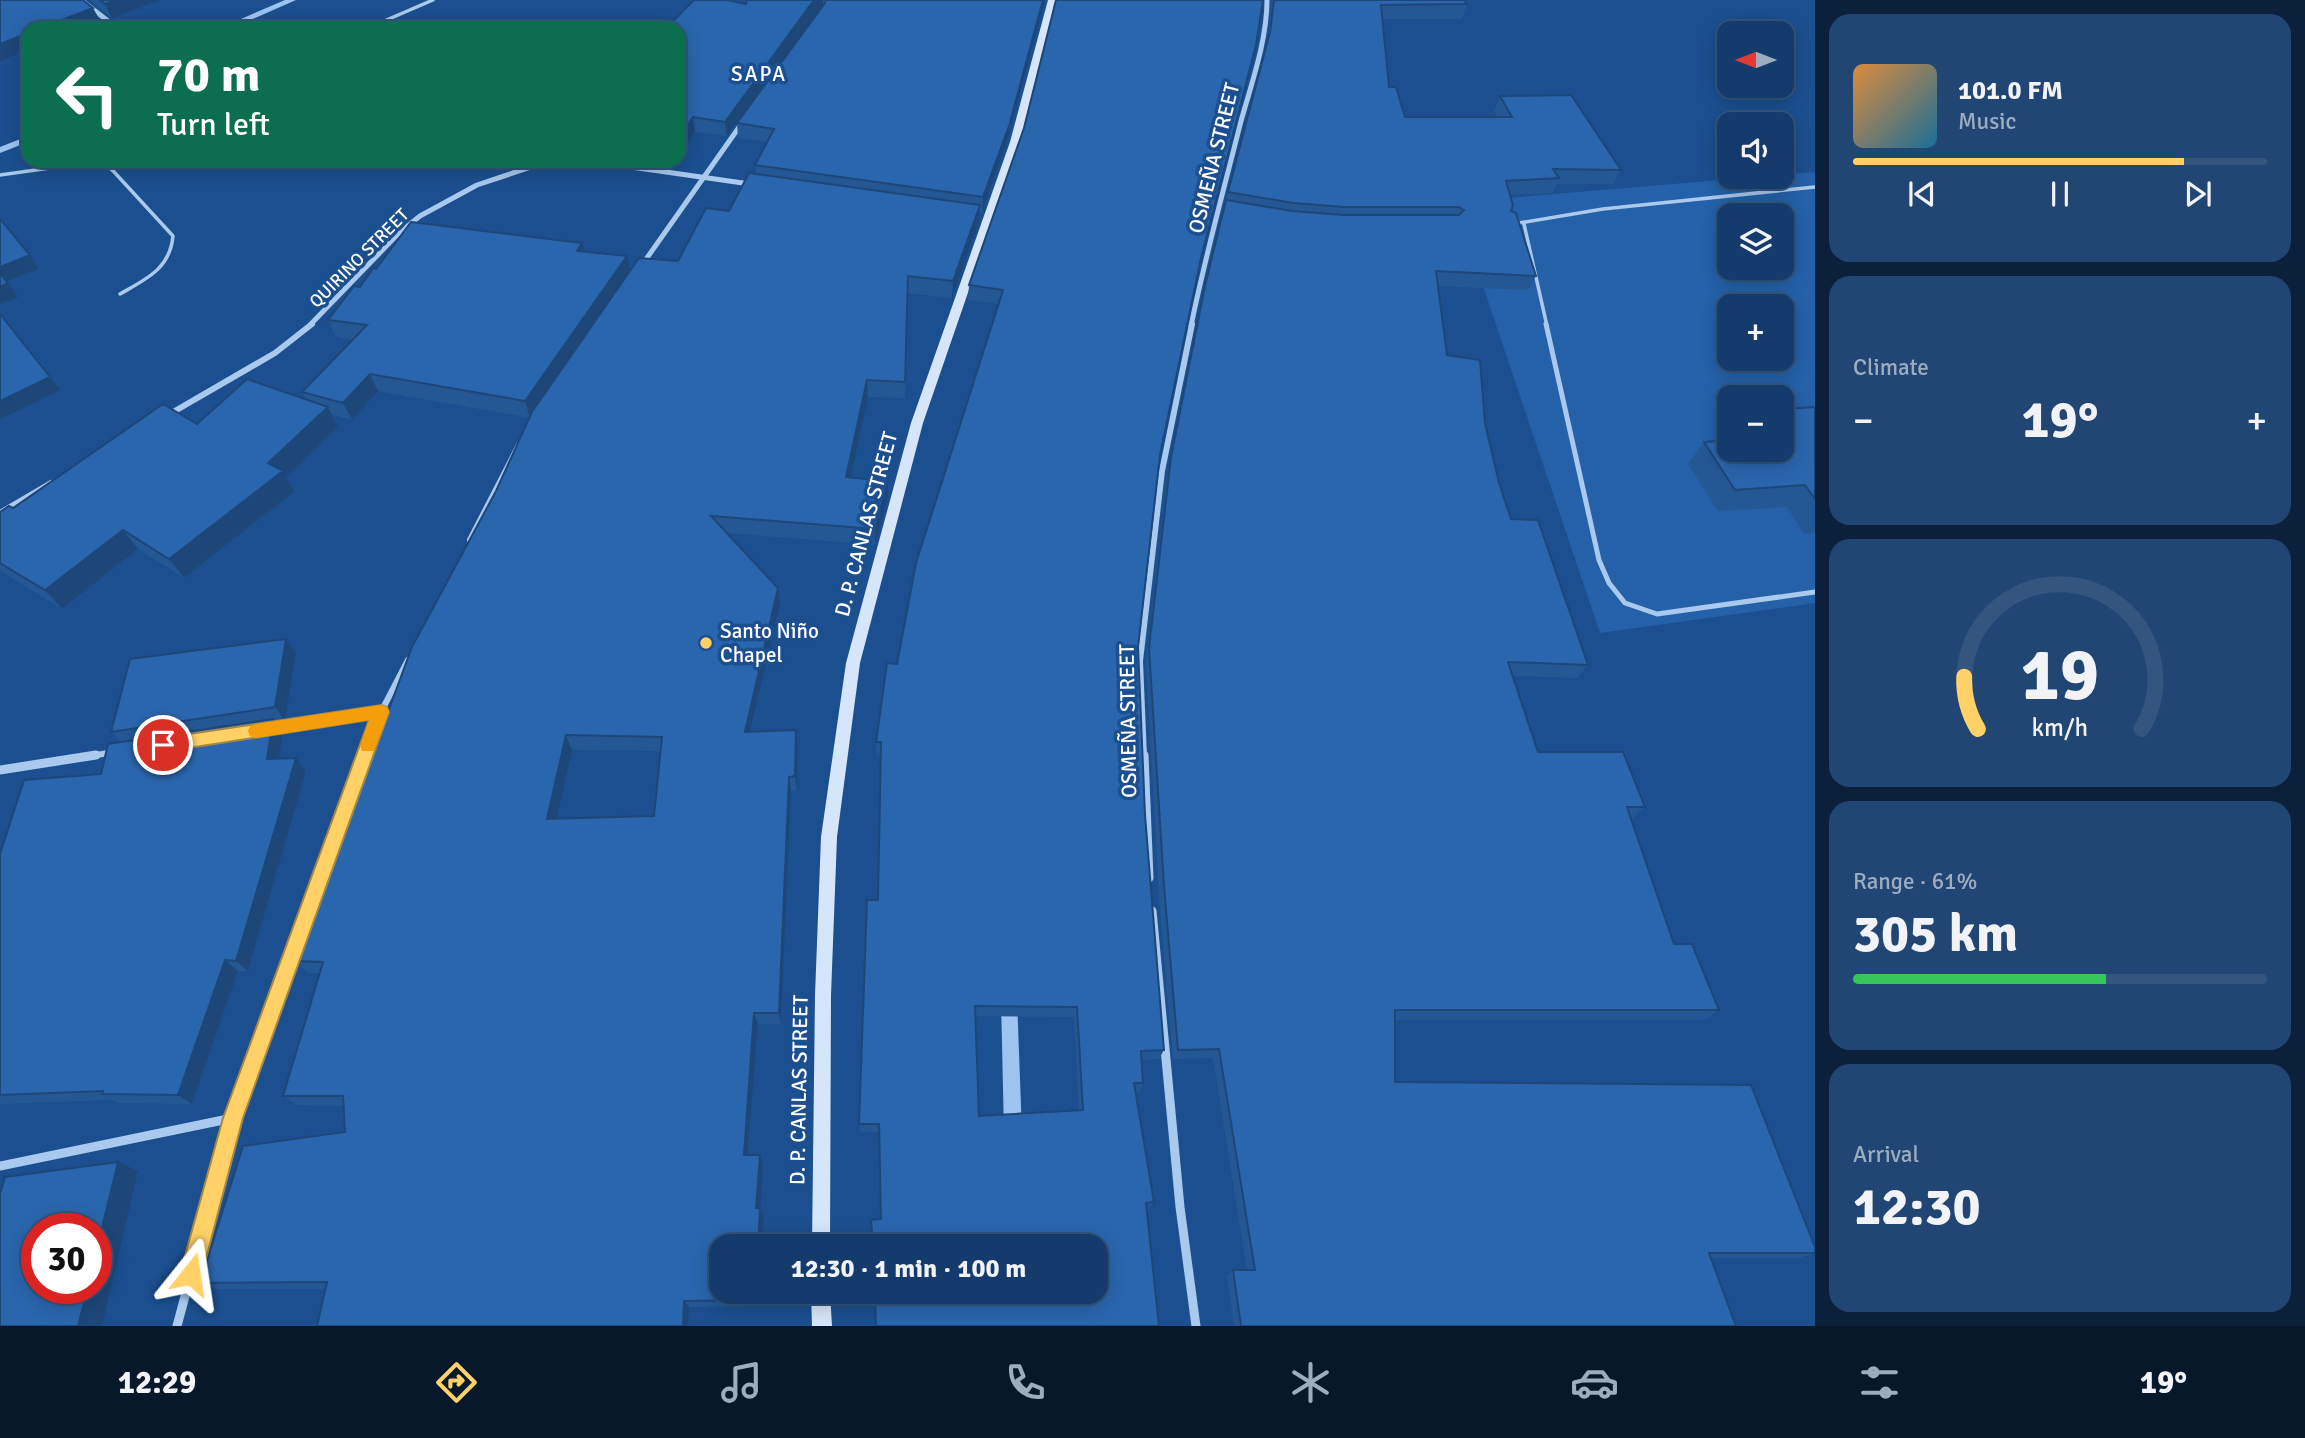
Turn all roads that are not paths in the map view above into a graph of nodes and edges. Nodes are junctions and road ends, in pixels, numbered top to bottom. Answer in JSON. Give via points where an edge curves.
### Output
{"nodes":[{"id":1,"x":81,"y":0,"type":"edge"},
{"id":2,"x":433,"y":0,"type":"edge"},
{"id":3,"x":1052,"y":0,"type":"edge"},
{"id":4,"x":1267,"y":0,"type":"edge"},
{"id":5,"x":108,"y":21,"type":"edge"},
{"id":6,"x":384,"y":21,"type":"edge"},
{"id":7,"x":751,"y":111,"type":"edge"},
{"id":8,"x":54,"y":168,"type":"edge"},
{"id":9,"x":109,"y":168,"type":"edge"},
{"id":10,"x":528,"y":168,"type":"edge"},
{"id":11,"x":636,"y":168,"type":"edge"},
{"id":12,"x":0,"y":176,"type":"edge"},
{"id":13,"x":703,"y":178,"type":"junction"},
{"id":14,"x":757,"y":186,"type":"edge"},
{"id":15,"x":1815,"y":187,"type":"edge"},
{"id":16,"x":1219,"y":210,"type":"junction"},
{"id":17,"x":1230,"y":212,"type":"edge"},
{"id":18,"x":1508,"y":224,"type":"edge"},
{"id":19,"x":1524,"y":225,"type":"junction"},
{"id":20,"x":635,"y":275,"type":"edge"},
{"id":21,"x":120,"y":294,"type":"dead end"},
{"id":22,"x":156,"y":422,"type":"edge"},
{"id":23,"x":524,"y":437,"type":"edge"},
{"id":24,"x":60,"y":478,"type":"edge"},
{"id":25,"x":0,"y":513,"type":"edge"},
{"id":26,"x":464,"y":553,"type":"edge"},
{"id":27,"x":1815,"y":592,"type":"edge"},
{"id":28,"x":411,"y":656,"type":"edge"},
{"id":29,"x":381,"y":712,"type":"junction"},
{"id":30,"x":258,"y":730,"type":"edge"},
{"id":31,"x":122,"y":751,"type":"edge"},
{"id":32,"x":0,"y":770,"type":"edge"},
{"id":33,"x":1150,"y":884,"type":"edge"},
{"id":34,"x":1151,"y":898,"type":"edge"},
{"id":35,"x":233,"y":1118,"type":"junction"},
{"id":36,"x":0,"y":1166,"type":"edge"},
{"id":37,"x":821,"y":1234,"type":"edge"},
{"id":38,"x":821,"y":1304,"type":"edge"},
{"id":39,"x":177,"y":1326,"type":"edge"},
{"id":40,"x":822,"y":1326,"type":"edge"},
{"id":41,"x":1196,"y":1326,"type":"edge"}],
"edges":[{"from":1,"to":5,"type":"street"},
{"from":2,"to":6,"type":"lane"},
{"from":3,"to":37,"type":"main road","name":"D. P. CANLAS STREET","via":[[1015,142],[917,423],[853,663],[829,837]]},
{"from":4,"to":16,"type":"street","name":"OSMEÑA STREET","via":[[1267,17]]},
{"from":7,"to":13,"type":"street"},
{"from":8,"to":12,"type":"lane"},
{"from":9,"to":21,"type":"lane","via":[[173,236],[174,252],[165,267]]},
{"from":10,"to":22,"type":"street","name":"QUIRINO STREET","via":[[477,185],[420,216],[317,320],[275,352]]},
{"from":11,"to":13,"type":"street","name":"QUIRINO STREET"},
{"from":13,"to":14,"type":"street","name":"QUIRINO STREET"},
{"from":13,"to":20,"type":"street"},
{"from":15,"to":19,"type":"lane","via":[[1603,208]]},
{"from":16,"to":17,"type":"lane"},
{"from":16,"to":33,"type":"street","name":"OSMEÑA STREET","via":[[1162,471],[1140,661]]},
{"from":18,"to":19,"type":"lane"},
{"from":19,"to":27,"type":"lane","via":[[1599,560],[1609,583],[1625,603],[1657,614]]},
{"from":23,"to":26,"type":"street"},
{"from":24,"to":25,"type":"street"},
{"from":28,"to":29,"type":"street"},
{"from":29,"to":30,"type":"street"},
{"from":29,"to":35,"type":"street"},
{"from":31,"to":32,"type":"street"},
{"from":34,"to":41,"type":"street"},
{"from":35,"to":36,"type":"street"},
{"from":35,"to":39,"type":"street"},
{"from":38,"to":40,"type":"main road"}]}
